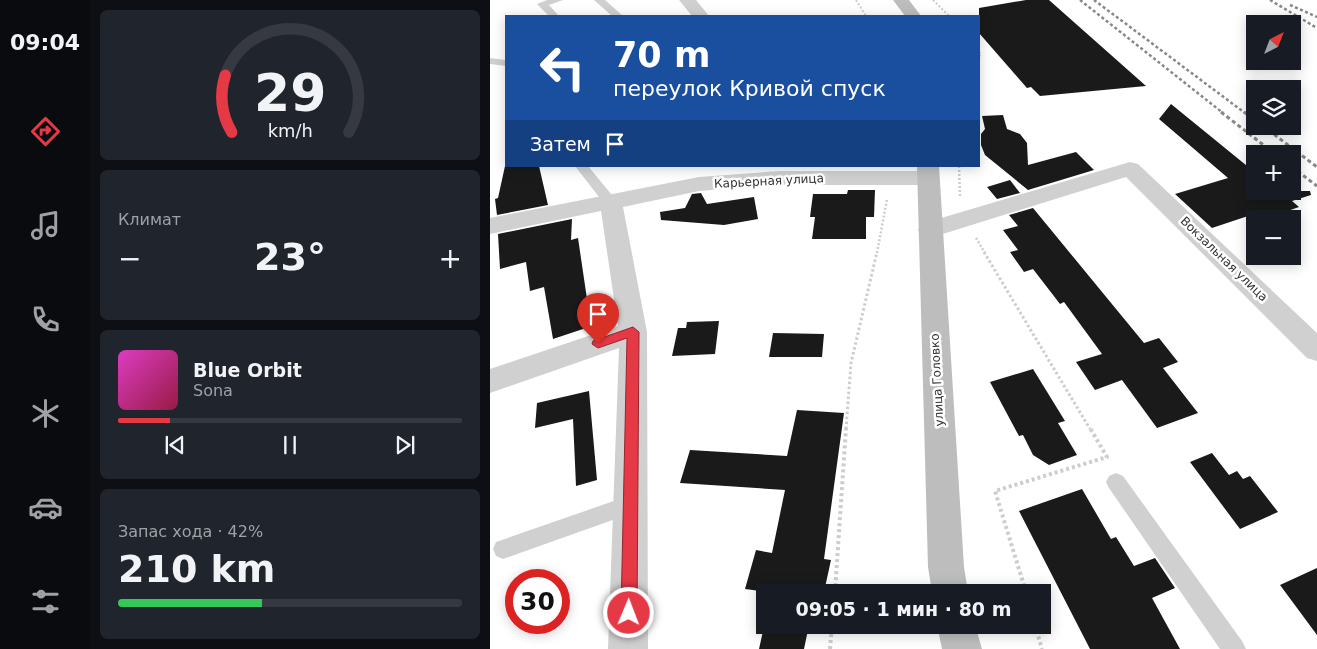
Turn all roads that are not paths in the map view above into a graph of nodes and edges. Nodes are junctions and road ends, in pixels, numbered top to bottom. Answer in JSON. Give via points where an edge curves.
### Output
{"nodes":[{"id":1,"x":558,"y":0,"type":"edge"},
{"id":2,"x":599,"y":0,"type":"edge"},
{"id":3,"x":687,"y":0,"type":"edge"},
{"id":4,"x":901,"y":0,"type":"edge"},
{"id":5,"x":553,"y":15,"type":"edge"},
{"id":6,"x":617,"y":15,"type":"edge"},
{"id":7,"x":700,"y":15,"type":"edge"},
{"id":8,"x":912,"y":15,"type":"edge"},
{"id":9,"x":490,"y":61,"type":"edge"},
{"id":10,"x":505,"y":63,"type":"edge"},
{"id":11,"x":582,"y":167,"type":"edge"},
{"id":12,"x":928,"y":172,"type":"edge"},
{"id":13,"x":611,"y":203,"type":"junction"},
{"id":14,"x":490,"y":226,"type":"edge"},
{"id":15,"x":930,"y":230,"type":"junction"},
{"id":16,"x":633,"y":332,"type":"junction"},
{"id":17,"x":1317,"y":350,"type":"edge"},
{"id":18,"x":490,"y":381,"type":"edge"},
{"id":19,"x":1116,"y":482,"type":"dead end"},
{"id":20,"x":631,"y":504,"type":"junction"},
{"id":21,"x":503,"y":549,"type":"dead end"},
{"id":22,"x":949,"y":584,"type":"edge"},
{"id":23,"x":958,"y":634,"type":"edge"},
{"id":24,"x":628,"y":649,"type":"edge"},
{"id":25,"x":962,"y":649,"type":"edge"},
{"id":26,"x":1234,"y":649,"type":"edge"}],
"edges":[{"from":1,"to":5,"type":"lane","via":[[542,4]]},
{"from":2,"to":6,"type":"lane"},
{"from":3,"to":7,"type":"street"},
{"from":4,"to":8,"type":"main road"},
{"from":9,"to":10,"type":"lane"},
{"from":11,"to":13,"type":"lane"},
{"from":12,"to":13,"type":"street","name":"Карьерная улица","via":[[699,184]]},
{"from":12,"to":15,"type":"main road","name":"улица Головко"},
{"from":13,"to":14,"type":"street","name":"Карьерная улица"},
{"from":13,"to":16,"type":"street"},
{"from":15,"to":17,"type":"street","name":"Вокзальная улица","via":[[1130,168]]},
{"from":15,"to":22,"type":"main road","name":"улица Головко"},
{"from":16,"to":18,"type":"street"},
{"from":16,"to":20,"type":"street"},
{"from":19,"to":26,"type":"lane"},
{"from":20,"to":21,"type":"lane"},
{"from":20,"to":24,"type":"street"},
{"from":23,"to":25,"type":"main road"}]}
